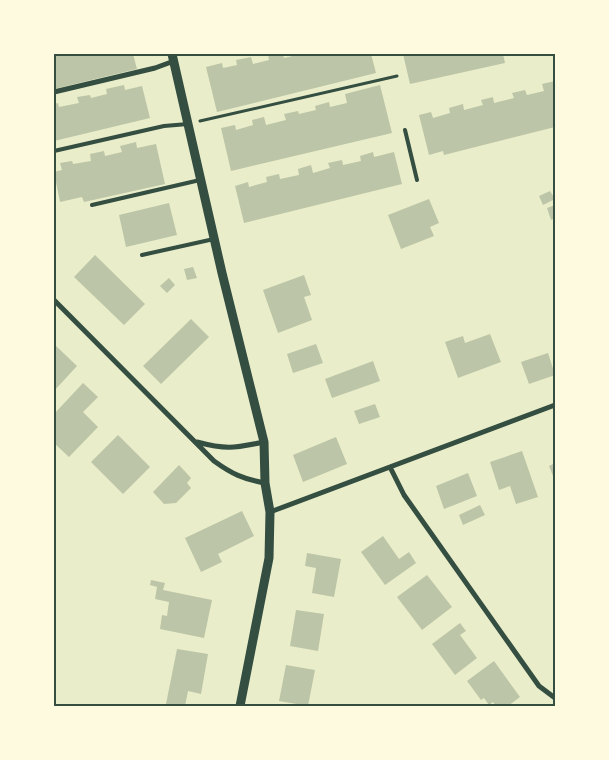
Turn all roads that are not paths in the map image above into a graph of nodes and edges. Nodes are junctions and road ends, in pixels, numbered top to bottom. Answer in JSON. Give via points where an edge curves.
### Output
{"nodes":[{"id":1,"x":173,"y":57,"type":"edge"},
{"id":2,"x":54,"y":92,"type":"edge"},
{"id":3,"x":188,"y":124,"type":"junction"},
{"id":4,"x":405,"y":130,"type":"dead end"},
{"id":5,"x":54,"y":151,"type":"edge"},
{"id":6,"x":201,"y":180,"type":"junction"},
{"id":7,"x":417,"y":180,"type":"dead end"},
{"id":8,"x":92,"y":204,"type":"dead end"},
{"id":9,"x":214,"y":239,"type":"junction"},
{"id":10,"x":142,"y":255,"type":"dead end"},
{"id":11,"x":54,"y":300,"type":"edge"},
{"id":12,"x":555,"y":405,"type":"edge"},
{"id":13,"x":197,"y":442,"type":"junction"},
{"id":14,"x":264,"y":442,"type":"junction"},
{"id":15,"x":390,"y":467,"type":"junction"},
{"id":16,"x":265,"y":483,"type":"junction"},
{"id":17,"x":270,"y":512,"type":"junction"},
{"id":18,"x":555,"y":698,"type":"edge"},
{"id":19,"x":240,"y":706,"type":"edge"}],
"edges":[{"from":1,"to":2,"type":"street","via":[[155,68]]},
{"from":1,"to":3,"type":"street"},
{"from":3,"to":5,"type":"lane","via":[[164,126]]},
{"from":3,"to":6,"type":"street"},
{"from":4,"to":7,"type":"lane"},
{"from":6,"to":8,"type":"lane"},
{"from":6,"to":9,"type":"street"},
{"from":9,"to":10,"type":"lane"},
{"from":9,"to":14,"type":"street"},
{"from":11,"to":13,"type":"street"},
{"from":12,"to":15,"type":"street"},
{"from":13,"to":14,"type":"street","via":[[217,448],[233,448]]},
{"from":13,"to":16,"type":"street","via":[[214,461],[230,472]]},
{"from":14,"to":16,"type":"street"},
{"from":15,"to":17,"type":"street"},
{"from":15,"to":18,"type":"street","via":[[404,495],[539,686]]},
{"from":16,"to":17,"type":"street"},
{"from":17,"to":19,"type":"street","via":[[269,558]]}]}
